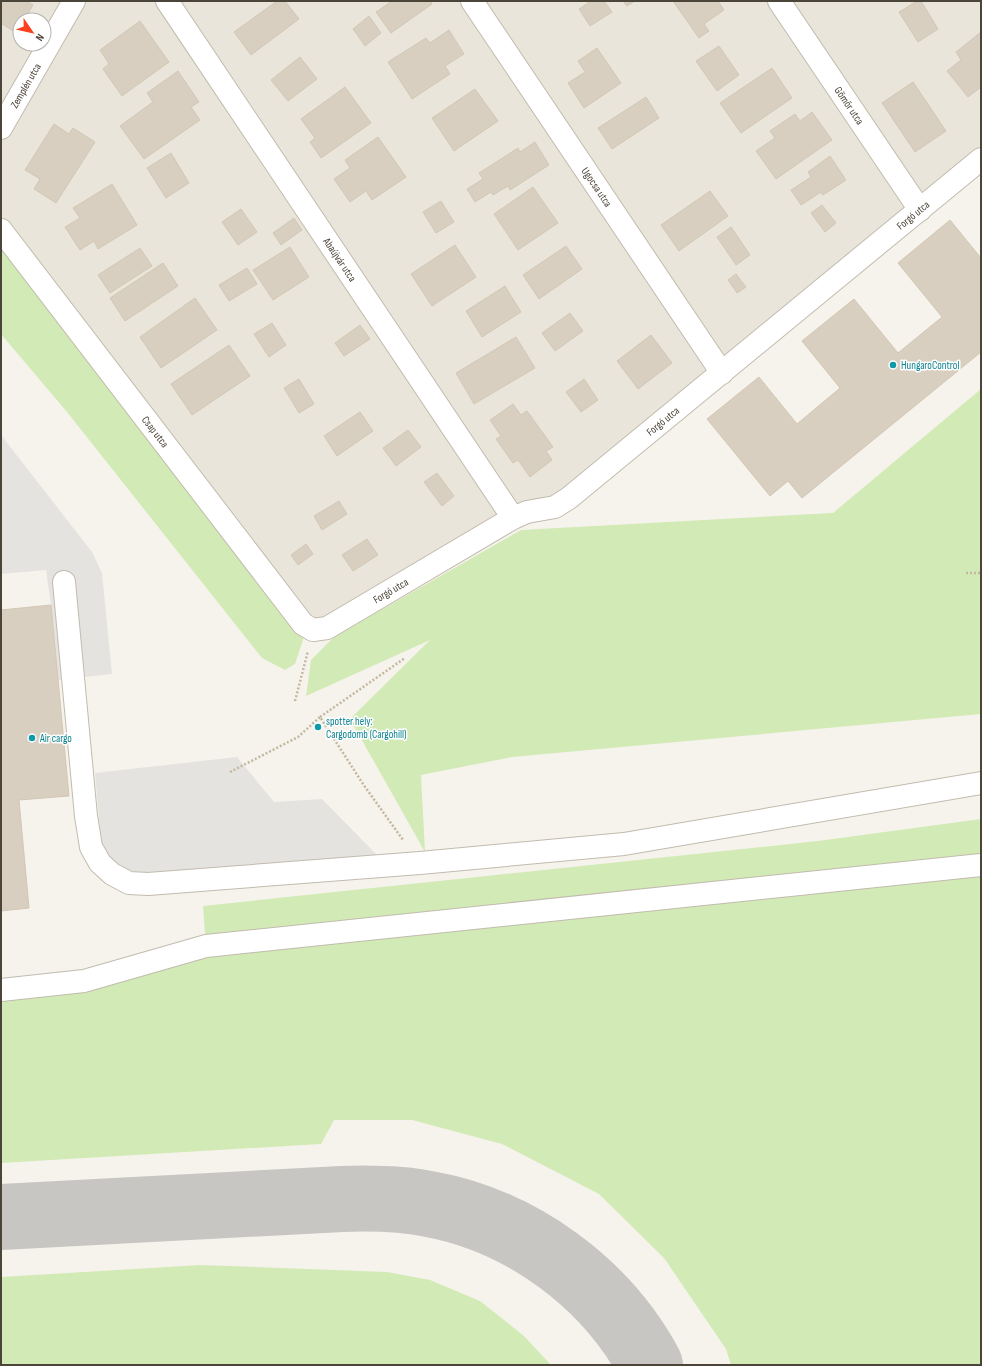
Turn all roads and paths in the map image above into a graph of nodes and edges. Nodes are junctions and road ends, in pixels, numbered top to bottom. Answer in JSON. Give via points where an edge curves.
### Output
{"nodes":[{"id":1,"x":74,"y":1,"type":"edge"},
{"id":2,"x":167,"y":1,"type":"edge"},
{"id":3,"x":472,"y":1,"type":"edge"},
{"id":4,"x":779,"y":1,"type":"edge"},
{"id":5,"x":1,"y":128,"type":"edge"},
{"id":6,"x":981,"y":159,"type":"edge"},
{"id":7,"x":920,"y":210,"type":"junction"},
{"id":8,"x":1,"y":230,"type":"edge"},
{"id":9,"x":722,"y":373,"type":"junction"},
{"id":10,"x":513,"y":518,"type":"junction"},
{"id":11,"x":966,"y":573,"type":"dead end"},
{"id":12,"x":981,"y":573,"type":"edge"},
{"id":13,"x":64,"y":582,"type":"dead end"},
{"id":14,"x":313,"y":630,"type":"junction"},
{"id":15,"x":405,"y":658,"type":"dead end"},
{"id":16,"x":294,"y":701,"type":"dead end"},
{"id":17,"x":320,"y":717,"type":"junction"},
{"id":18,"x":230,"y":772,"type":"dead end"},
{"id":19,"x":981,"y":783,"type":"edge"},
{"id":20,"x":420,"y":863,"type":"junction"},
{"id":21,"x":981,"y":865,"type":"edge"},
{"id":22,"x":1,"y":990,"type":"edge"}],
"edges":[{"from":1,"to":5,"type":"street","name":"Zemplén utca"},
{"from":2,"to":10,"type":"street","name":"Abaújvár utca"},
{"from":3,"to":9,"type":"street","name":"Ugocsa utca"},
{"from":4,"to":7,"type":"street","name":"Gömör utca"},
{"from":6,"to":7,"type":"street","name":"Forgó utca"},
{"from":7,"to":9,"type":"street","name":"Forgó utca"},
{"from":8,"to":14,"type":"street","name":"Csap utca","via":[[303,624]]},
{"from":9,"to":10,"type":"street","name":"Forgó utca","via":[[570,498],[555,507],[527,512]]},
{"from":10,"to":14,"type":"street","name":"Forgó utca","via":[[327,628]]},
{"from":11,"to":12,"type":"path"},
{"from":13,"to":20,"type":"street","via":[[91,847],[100,863],[112,874],[129,882],[148,884]]},
{"from":14,"to":16,"type":"path"},
{"from":15,"to":17,"type":"path"},
{"from":17,"to":18,"type":"path","via":[[298,737]]},
{"from":17,"to":20,"type":"path","via":[[363,784]]},
{"from":19,"to":20,"type":"street","via":[[624,844]]},
{"from":21,"to":22,"type":"street","via":[[206,946],[84,981]]}]}
